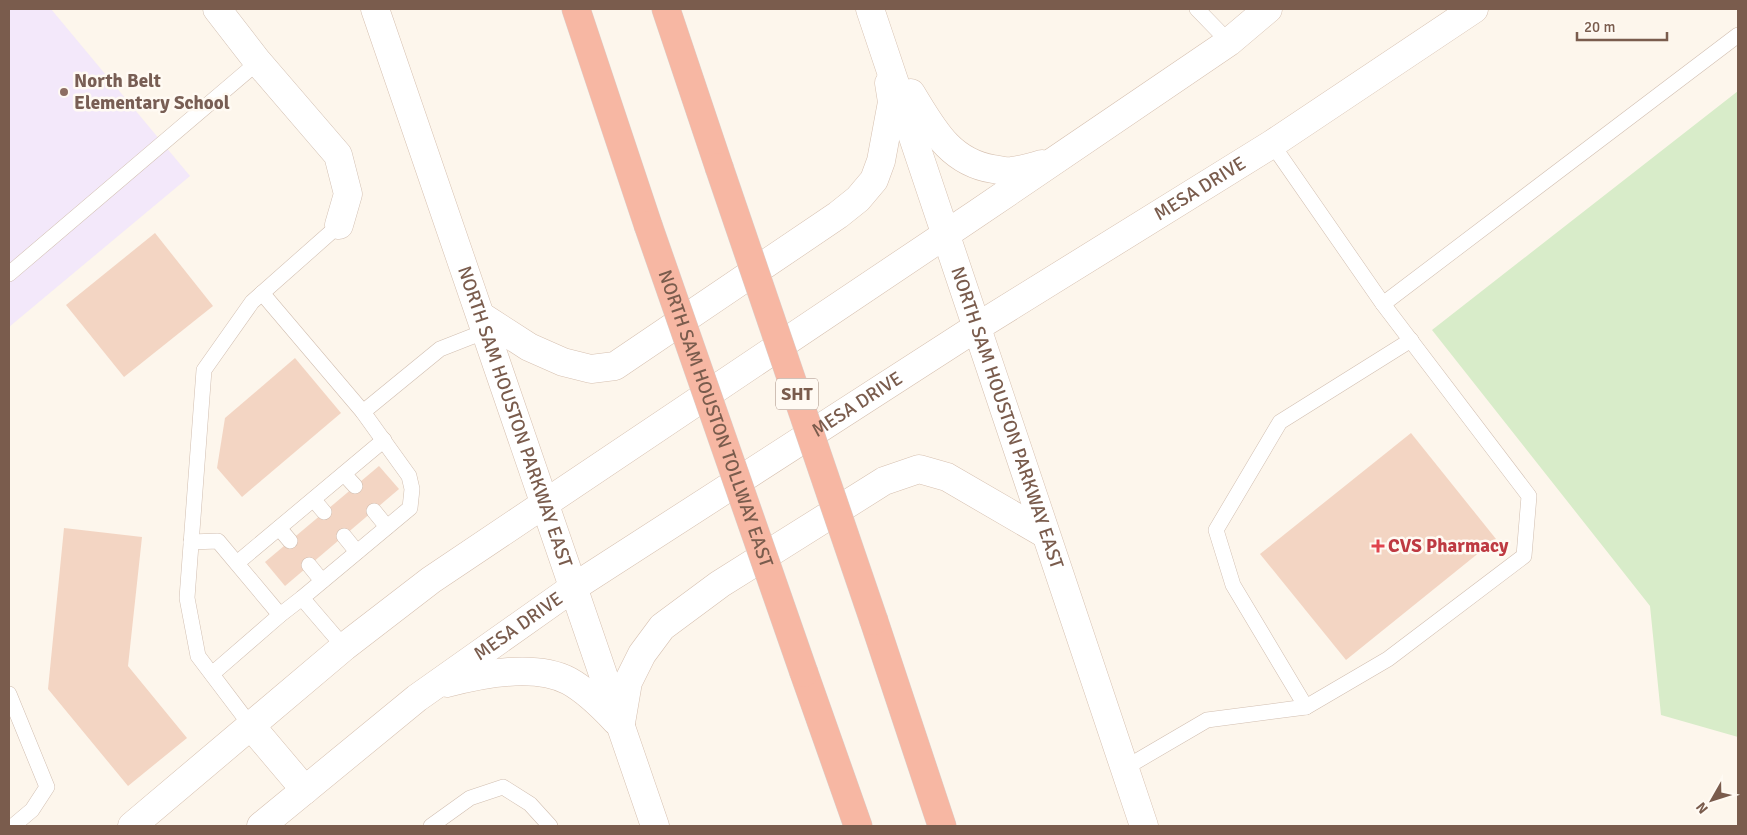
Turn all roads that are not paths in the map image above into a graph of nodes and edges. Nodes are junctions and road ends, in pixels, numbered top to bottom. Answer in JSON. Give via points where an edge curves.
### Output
{"nodes":[{"id":1,"x":217,"y":9,"type":"edge"},
{"id":2,"x":375,"y":9,"type":"edge"},
{"id":3,"x":576,"y":9,"type":"edge"},
{"id":4,"x":666,"y":9,"type":"edge"},
{"id":5,"x":870,"y":9,"type":"edge"},
{"id":6,"x":1197,"y":9,"type":"edge"},
{"id":7,"x":1268,"y":9,"type":"edge"},
{"id":8,"x":1474,"y":9,"type":"edge"},
{"id":9,"x":1738,"y":35,"type":"edge"},
{"id":10,"x":1229,"y":42,"type":"junction"},
{"id":11,"x":885,"y":51,"type":"junction"},
{"id":12,"x":258,"y":62,"type":"junction"},
{"id":13,"x":1272,"y":144,"type":"junction"},
{"id":14,"x":1051,"y":162,"type":"junction"},
{"id":15,"x":339,"y":225,"type":"joint"},
{"id":16,"x":946,"y":235,"type":"junction"},
{"id":17,"x":9,"y":274,"type":"edge"},
{"id":18,"x":262,"y":293,"type":"junction"},
{"id":19,"x":1383,"y":304,"type":"junction"},
{"id":20,"x":484,"y":324,"type":"junction"},
{"id":21,"x":977,"y":327,"type":"junction"},
{"id":22,"x":1410,"y":340,"type":"junction"},
{"id":23,"x":363,"y":412,"type":"junction"},
{"id":24,"x":384,"y":440,"type":"junction"},
{"id":25,"x":344,"y":474,"type":"junction"},
{"id":26,"x":355,"y":486,"type":"dead end"},
{"id":27,"x":314,"y":500,"type":"junction"},
{"id":28,"x":543,"y":504,"type":"junction"},
{"id":29,"x":374,"y":511,"type":"dead end"},
{"id":30,"x":324,"y":512,"type":"dead end"},
{"id":31,"x":387,"y":526,"type":"junction"},
{"id":32,"x":279,"y":528,"type":"junction"},
{"id":33,"x":1045,"y":534,"type":"junction"},
{"id":34,"x":344,"y":536,"type":"dead end"},
{"id":35,"x":290,"y":541,"type":"dead end"},
{"id":36,"x":191,"y":542,"type":"junction"},
{"id":37,"x":357,"y":552,"type":"junction"},
{"id":38,"x":238,"y":563,"type":"junction"},
{"id":39,"x":309,"y":565,"type":"dead end"},
{"id":40,"x":322,"y":581,"type":"junction"},
{"id":41,"x":574,"y":587,"type":"junction"},
{"id":42,"x":302,"y":598,"type":"junction"},
{"id":43,"x":280,"y":615,"type":"junction"},
{"id":44,"x":344,"y":647,"type":"junction"},
{"id":45,"x":212,"y":674,"type":"junction"},
{"id":46,"x":432,"y":687,"type":"junction"},
{"id":47,"x":9,"y":694,"type":"edge"},
{"id":48,"x":1306,"y":707,"type":"junction"},
{"id":49,"x":252,"y":726,"type":"junction"},
{"id":50,"x":620,"y":726,"type":"junction"},
{"id":51,"x":1125,"y":768,"type":"junction"},
{"id":52,"x":305,"y":790,"type":"junction"},
{"id":53,"x":161,"y":817,"type":"edge"},
{"id":54,"x":13,"y":826,"type":"edge"},
{"id":55,"x":132,"y":826,"type":"edge"},
{"id":56,"x":261,"y":826,"type":"edge"},
{"id":57,"x":431,"y":826,"type":"edge"},
{"id":58,"x":550,"y":826,"type":"edge"},
{"id":59,"x":655,"y":826,"type":"edge"},
{"id":60,"x":858,"y":826,"type":"edge"},
{"id":61,"x":942,"y":826,"type":"edge"},
{"id":62,"x":1144,"y":826,"type":"edge"}],
"edges":[{"from":1,"to":12,"type":"main road"},
{"from":2,"to":20,"type":"main road","name":"NORTH SAM HOUSTON PARKWAY EAST"},
{"from":3,"to":60,"type":"highway","name":"NORTH SAM HOUSTON TOLLWAY EAST","bridge":true},
{"from":4,"to":61,"type":"highway","number":"SHT","bridge":true},
{"from":5,"to":11,"type":"main road","name":"NORTH SAM HOUSTON PARKWAY EAST"},
{"from":6,"to":10,"type":"lane"},
{"from":7,"to":10,"type":"main road"},
{"from":8,"to":13,"type":"main road","name":"MESA DRIVE"},
{"from":9,"to":19,"type":"lane"},
{"from":10,"to":14,"type":"main road"},
{"from":11,"to":14,"type":"main road","via":[[936,134],[965,160],[984,168],[1010,172]]},
{"from":11,"to":16,"type":"main road","name":"NORTH SAM HOUSTON PARKWAY EAST"},
{"from":11,"to":20,"type":"main road","via":[[892,102],[881,161],[874,180],[838,215],[615,366],[591,369],[563,362]]},
{"from":12,"to":15,"type":"main road","via":[[338,155],[348,194]]},
{"from":12,"to":17,"type":"lane"},
{"from":13,"to":19,"type":"lane"},
{"from":13,"to":21,"type":"main road","name":"MESA DRIVE"},
{"from":14,"to":16,"type":"main road"},
{"from":15,"to":18,"type":"lane"},
{"from":16,"to":21,"type":"main road","name":"NORTH SAM HOUSTON PARKWAY EAST"},
{"from":16,"to":28,"type":"main road"},
{"from":18,"to":23,"type":"lane"},
{"from":18,"to":36,"type":"lane","via":[[252,302],[204,370]]},
{"from":19,"to":22,"type":"lane"},
{"from":20,"to":23,"type":"lane","via":[[440,349]]},
{"from":20,"to":28,"type":"main road","name":"NORTH SAM HOUSTON PARKWAY EAST"},
{"from":21,"to":33,"type":"main road","name":"NORTH SAM HOUSTON PARKWAY EAST"},
{"from":21,"to":41,"type":"main road","name":"MESA DRIVE"},
{"from":22,"to":48,"type":"lane","via":[[1280,422],[1216,530],[1233,585]]},
{"from":22,"to":48,"type":"lane","via":[[1529,496],[1524,556],[1388,659]]},
{"from":23,"to":24,"type":"lane"},
{"from":24,"to":25,"type":"lane"},
{"from":24,"to":31,"type":"lane","via":[[409,476],[412,489],[410,508]]},
{"from":25,"to":26,"type":"lane"},
{"from":25,"to":27,"type":"lane"},
{"from":27,"to":30,"type":"lane"},
{"from":27,"to":32,"type":"lane"},
{"from":28,"to":41,"type":"main road","name":"NORTH SAM HOUSTON PARKWAY EAST"},
{"from":28,"to":44,"type":"main road","via":[[431,580]]},
{"from":29,"to":31,"type":"lane"},
{"from":31,"to":37,"type":"lane"},
{"from":32,"to":35,"type":"lane"},
{"from":32,"to":38,"type":"lane"},
{"from":33,"to":50,"type":"main road","via":[[947,477],[919,470],[884,481],[720,584],[662,627],[642,654],[628,682]]},
{"from":33,"to":51,"type":"main road","name":"NORTH SAM HOUSTON PARKWAY EAST"},
{"from":34,"to":37,"type":"lane"},
{"from":36,"to":38,"type":"lane","via":[[218,541]]},
{"from":36,"to":45,"type":"lane","via":[[187,598],[198,656]]},
{"from":37,"to":40,"type":"lane"},
{"from":38,"to":43,"type":"lane"},
{"from":39,"to":40,"type":"lane"},
{"from":40,"to":42,"type":"lane"},
{"from":41,"to":46,"type":"main road","name":"MESA DRIVE"},
{"from":41,"to":50,"type":"main road","name":"NORTH SAM HOUSTON PARKWAY EAST"},
{"from":42,"to":43,"type":"lane"},
{"from":42,"to":44,"type":"lane"},
{"from":43,"to":45,"type":"lane"},
{"from":44,"to":49,"type":"main road"},
{"from":45,"to":49,"type":"lane"},
{"from":46,"to":50,"type":"main road","via":[[476,675],[508,671],[547,674],[568,680],[596,700]]},
{"from":46,"to":52,"type":"main road","name":"MESA DRIVE"},
{"from":47,"to":54,"type":"lane","via":[[47,787],[32,810]]},
{"from":48,"to":51,"type":"lane","via":[[1207,720]]},
{"from":49,"to":52,"type":"main road"},
{"from":49,"to":53,"type":"main road"},
{"from":50,"to":59,"type":"main road","name":"NORTH SAM HOUSTON PARKWAY EAST"},
{"from":51,"to":62,"type":"main road","name":"NORTH SAM HOUSTON PARKWAY EAST"},
{"from":52,"to":56,"type":"main road","name":"MESA DRIVE"},
{"from":53,"to":55,"type":"main road"},
{"from":57,"to":58,"type":"lane","via":[[470,798],[503,787],[530,804]]}]}
